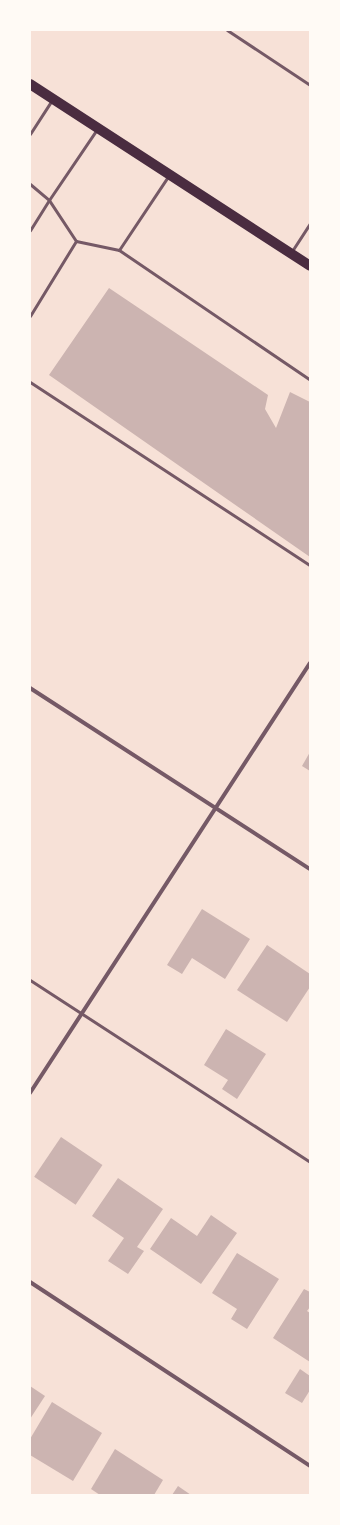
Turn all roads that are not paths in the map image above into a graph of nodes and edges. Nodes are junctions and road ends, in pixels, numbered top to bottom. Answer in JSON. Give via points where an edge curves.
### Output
{"nodes":[{"id":1,"x":227,"y":30,"type":"edge"},
{"id":2,"x":30,"y":84,"type":"edge"},
{"id":3,"x":310,"y":85,"type":"edge"},
{"id":4,"x":53,"y":99,"type":"junction"},
{"id":5,"x":98,"y":128,"type":"junction"},
{"id":6,"x":30,"y":134,"type":"edge"},
{"id":7,"x":169,"y":175,"type":"junction"},
{"id":8,"x":30,"y":184,"type":"edge"},
{"id":9,"x":50,"y":200,"type":"junction"},
{"id":10,"x":310,"y":223,"type":"edge"},
{"id":11,"x":30,"y":230,"type":"edge"},
{"id":12,"x":76,"y":241,"type":"junction"},
{"id":13,"x":119,"y":250,"type":"junction"},
{"id":14,"x":291,"y":253,"type":"junction"},
{"id":15,"x":310,"y":266,"type":"edge"},
{"id":16,"x":30,"y":316,"type":"edge"},
{"id":17,"x":310,"y":380,"type":"edge"},
{"id":18,"x":30,"y":382,"type":"edge"},
{"id":19,"x":310,"y":565,"type":"edge"},
{"id":20,"x":310,"y":663,"type":"edge"},
{"id":21,"x":30,"y":688,"type":"edge"},
{"id":22,"x":216,"y":808,"type":"junction"},
{"id":23,"x":310,"y":869,"type":"edge"},
{"id":24,"x":30,"y":980,"type":"edge"},
{"id":25,"x":82,"y":1014,"type":"junction"},
{"id":26,"x":30,"y":1093,"type":"edge"},
{"id":27,"x":310,"y":1162,"type":"edge"},
{"id":28,"x":30,"y":1282,"type":"edge"},
{"id":29,"x":310,"y":1466,"type":"edge"}],
"edges":[{"from":1,"to":3,"type":"lane"},
{"from":2,"to":4,"type":"main road"},
{"from":4,"to":5,"type":"main road"},
{"from":4,"to":6,"type":"lane"},
{"from":5,"to":7,"type":"main road"},
{"from":5,"to":9,"type":"lane"},
{"from":7,"to":13,"type":"lane"},
{"from":7,"to":14,"type":"main road"},
{"from":8,"to":9,"type":"lane"},
{"from":9,"to":11,"type":"lane"},
{"from":9,"to":12,"type":"lane"},
{"from":10,"to":14,"type":"lane"},
{"from":12,"to":13,"type":"lane"},
{"from":12,"to":16,"type":"lane"},
{"from":13,"to":17,"type":"lane"},
{"from":14,"to":15,"type":"main road"},
{"from":18,"to":19,"type":"lane"},
{"from":20,"to":22,"type":"street"},
{"from":21,"to":22,"type":"street"},
{"from":22,"to":23,"type":"street"},
{"from":22,"to":25,"type":"street"},
{"from":24,"to":25,"type":"lane"},
{"from":25,"to":26,"type":"street"},
{"from":25,"to":27,"type":"lane"},
{"from":28,"to":29,"type":"street"}]}
